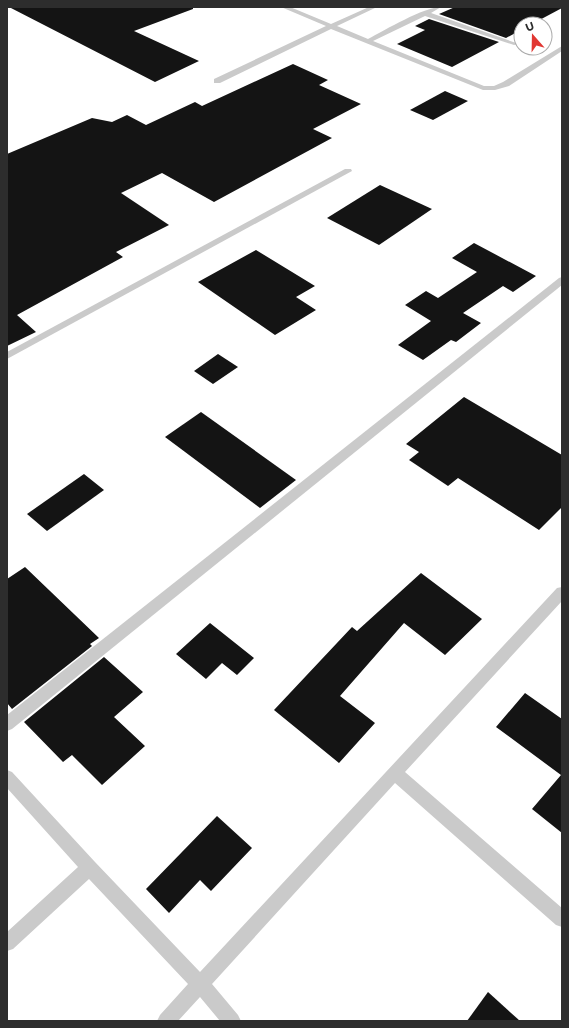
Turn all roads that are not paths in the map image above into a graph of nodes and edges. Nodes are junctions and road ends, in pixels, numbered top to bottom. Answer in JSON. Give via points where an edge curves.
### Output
{"nodes":[{"id":1,"x":284,"y":7,"type":"edge"},
{"id":2,"x":374,"y":7,"type":"edge"},
{"id":3,"x":438,"y":7,"type":"edge"},
{"id":4,"x":424,"y":13,"type":"junction"},
{"id":5,"x":331,"y":26,"type":"junction"},
{"id":6,"x":368,"y":41,"type":"junction"},
{"id":7,"x":513,"y":43,"type":"edge"},
{"id":8,"x":562,"y":48,"type":"edge"},
{"id":9,"x":217,"y":81,"type":"dead end"},
{"id":10,"x":348,"y":171,"type":"dead end"},
{"id":11,"x":562,"y":280,"type":"edge"},
{"id":12,"x":7,"y":356,"type":"edge"},
{"id":13,"x":562,"y":592,"type":"edge"},
{"id":14,"x":7,"y":724,"type":"edge"},
{"id":15,"x":395,"y":773,"type":"junction"},
{"id":16,"x":7,"y":777,"type":"edge"},
{"id":17,"x":89,"y":868,"type":"junction"},
{"id":18,"x":562,"y":918,"type":"edge"},
{"id":19,"x":7,"y":943,"type":"edge"},
{"id":20,"x":200,"y":984,"type":"junction"},
{"id":21,"x":166,"y":1021,"type":"edge"},
{"id":22,"x":232,"y":1021,"type":"edge"}],
"edges":[{"from":1,"to":5,"type":"lane"},
{"from":2,"to":5,"type":"lane"},
{"from":3,"to":4,"type":"lane"},
{"from":4,"to":6,"type":"lane"},
{"from":4,"to":7,"type":"lane"},
{"from":5,"to":6,"type":"lane"},
{"from":5,"to":9,"type":"lane"},
{"from":6,"to":8,"type":"lane","via":[[483,88],[506,84]]},
{"from":10,"to":12,"type":"lane"},
{"from":11,"to":14,"type":"lane"},
{"from":13,"to":15,"type":"lane"},
{"from":15,"to":18,"type":"lane"},
{"from":15,"to":20,"type":"lane"},
{"from":16,"to":17,"type":"lane"},
{"from":17,"to":19,"type":"lane"},
{"from":17,"to":20,"type":"lane"},
{"from":20,"to":21,"type":"lane"},
{"from":20,"to":22,"type":"lane"}]}
